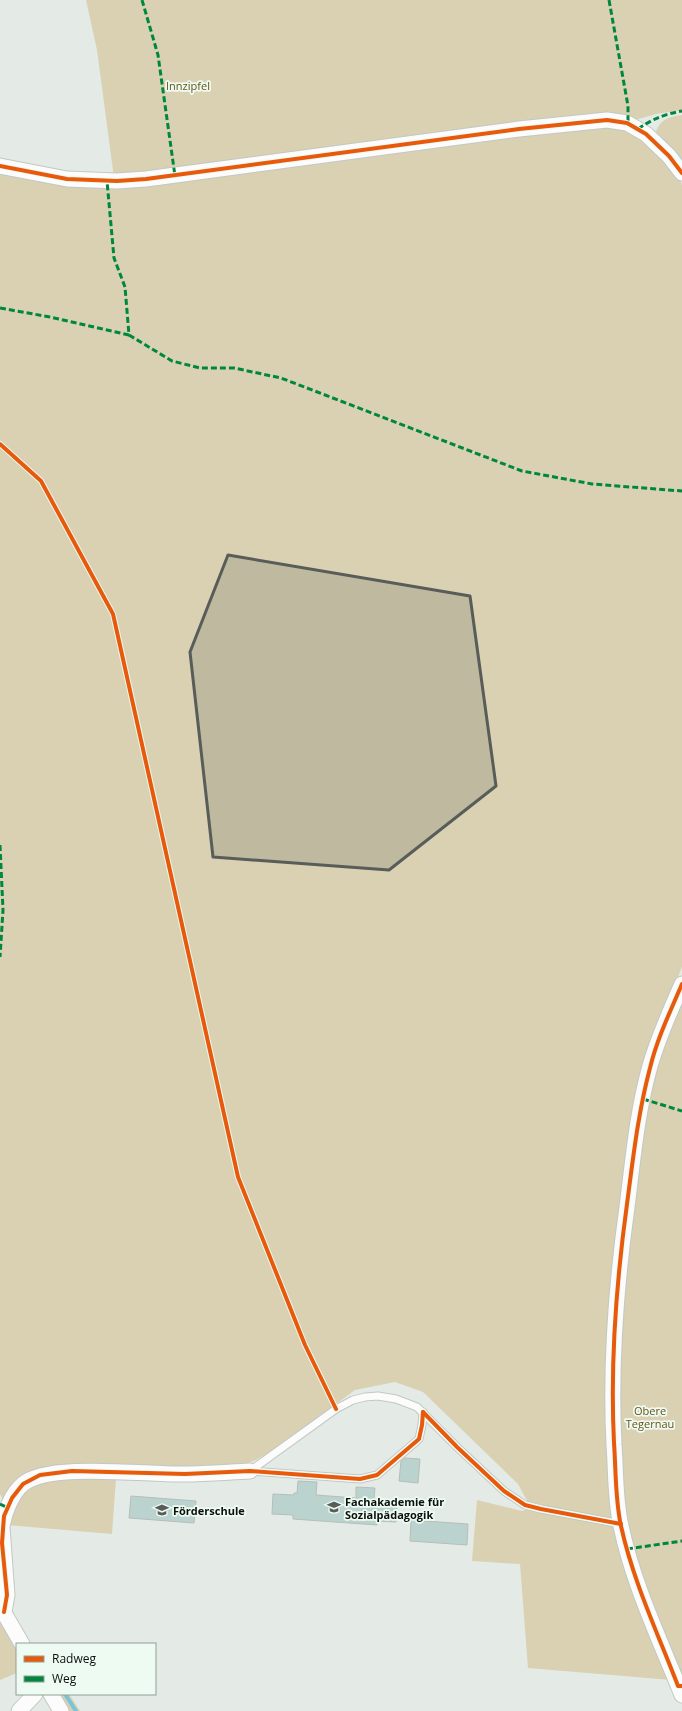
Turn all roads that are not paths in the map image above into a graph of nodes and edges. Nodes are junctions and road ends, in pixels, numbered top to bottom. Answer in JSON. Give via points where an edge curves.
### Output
{"nodes":[{"id":1,"x":0,"y":166,"type":"edge"},
{"id":2,"x":682,"y":173,"type":"edge"},
{"id":3,"x":682,"y":984,"type":"edge"},
{"id":4,"x":423,"y":1412,"type":"junction"},
{"id":5,"x":250,"y":1471,"type":"junction"},
{"id":6,"x":620,"y":1524,"type":"junction"},
{"id":7,"x":2,"y":1609,"type":"edge"},
{"id":8,"x":21,"y":1643,"type":"edge"},
{"id":9,"x":34,"y":1695,"type":"edge"},
{"id":10,"x":52,"y":1695,"type":"edge"},
{"id":11,"x":682,"y":1695,"type":"edge"},
{"id":12,"x":19,"y":1711,"type":"edge"},
{"id":13,"x":61,"y":1711,"type":"edge"}],
"edges":[{"from":1,"to":2,"type":"street","via":[[67,179],[131,180],[519,129],[607,120],[626,123],[646,134]]},
{"from":3,"to":6,"type":"street","via":[[658,1039],[650,1068],[635,1140],[620,1251],[612,1376]]},
{"from":4,"to":5,"type":"lane","via":[[410,1403],[388,1397],[366,1396],[354,1400],[336,1409]]},
{"from":4,"to":5,"type":"lane","via":[[419,1439],[377,1475],[360,1479]]},
{"from":4,"to":6,"type":"lane","via":[[504,1490],[525,1505]]},
{"from":5,"to":7,"type":"street","via":[[184,1474],[72,1471],[40,1475],[23,1484],[12,1498],[2,1527],[7,1595]]},
{"from":6,"to":11,"type":"street","via":[[641,1592]]},
{"from":7,"to":8,"type":"street"},
{"from":9,"to":12,"type":"street"},
{"from":10,"to":13,"type":"street"}]}
